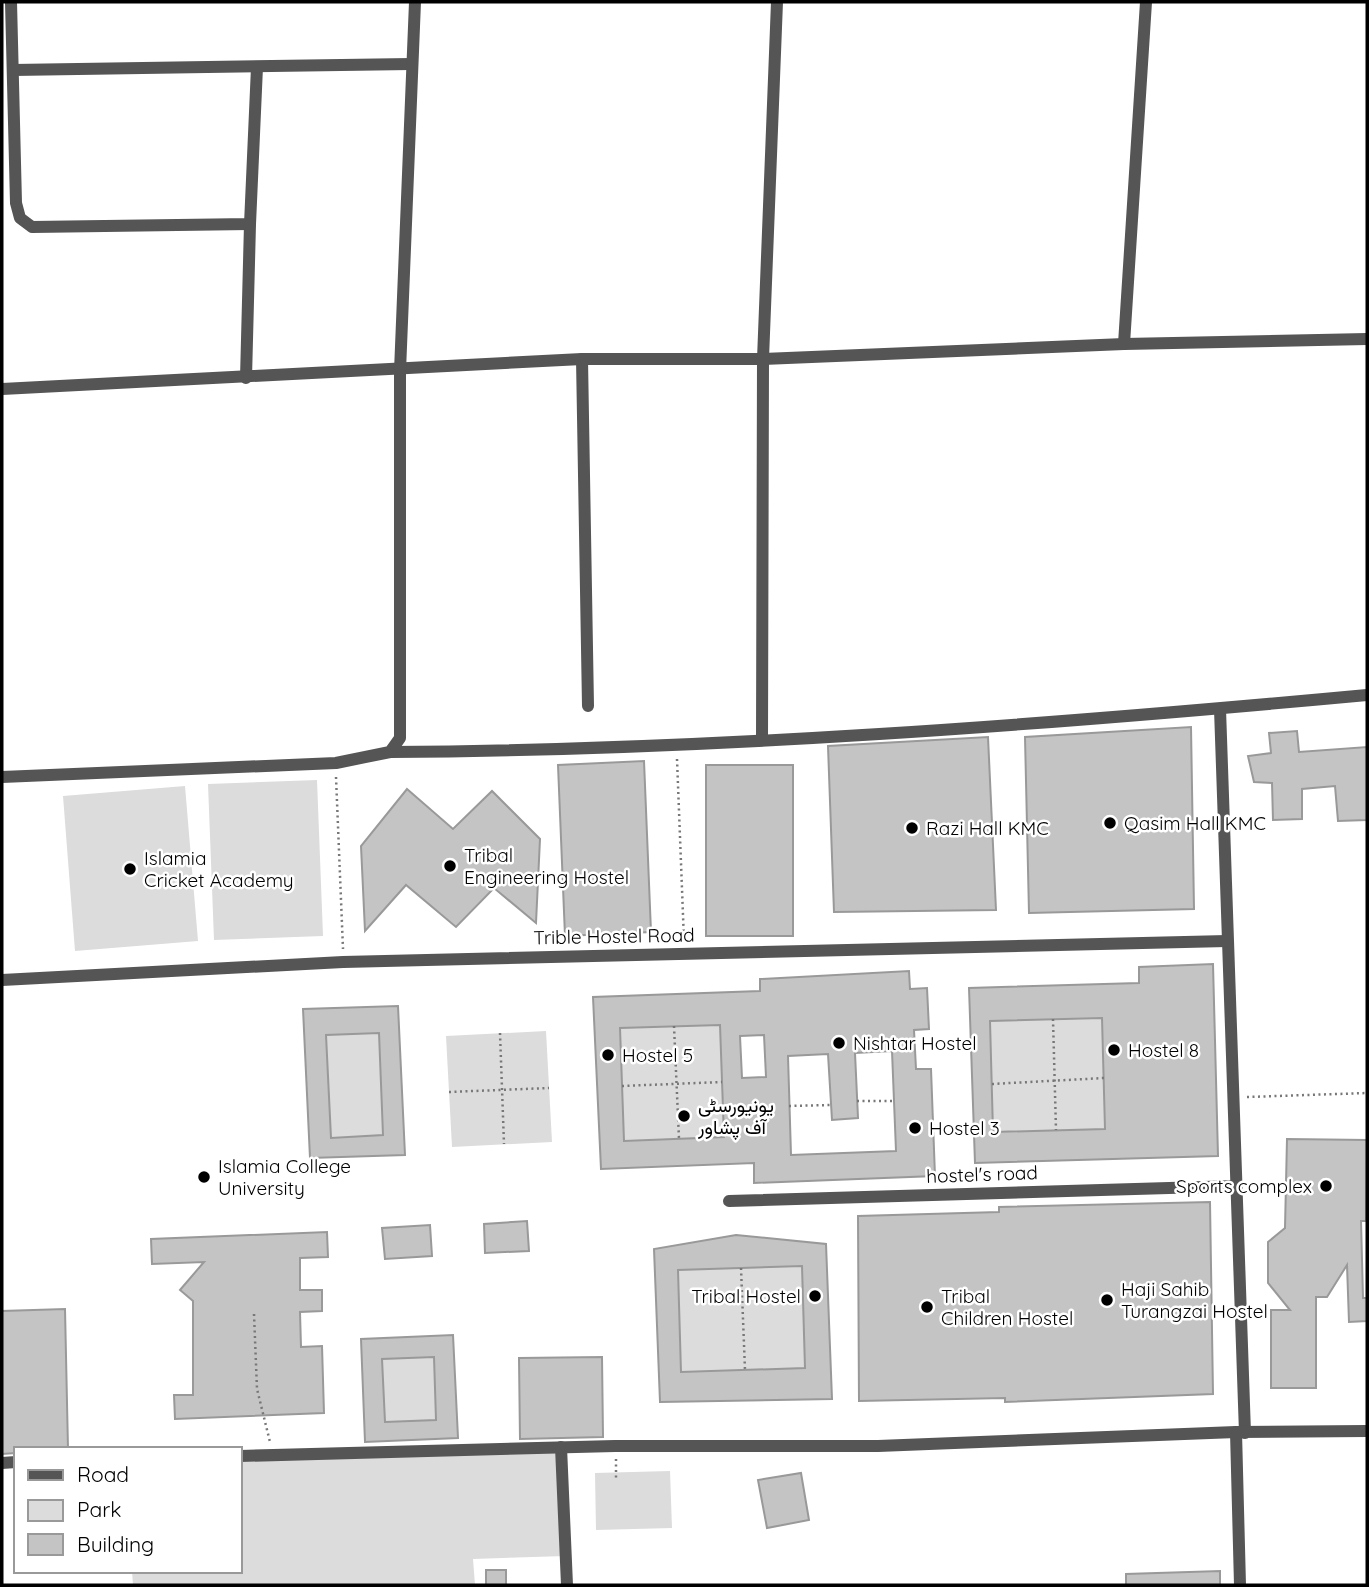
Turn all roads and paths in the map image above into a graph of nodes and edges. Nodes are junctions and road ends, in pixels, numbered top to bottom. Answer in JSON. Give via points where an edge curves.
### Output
{"nodes":[{"id":1,"x":11,"y":2,"type":"edge"},
{"id":2,"x":415,"y":2,"type":"edge"},
{"id":3,"x":777,"y":2,"type":"edge"},
{"id":4,"x":1146,"y":2,"type":"edge"},
{"id":5,"x":411,"y":64,"type":"junction"},
{"id":6,"x":257,"y":67,"type":"junction"},
{"id":7,"x":13,"y":70,"type":"junction"},
{"id":8,"x":250,"y":223,"type":"junction"},
{"id":9,"x":1367,"y":339,"type":"edge"},
{"id":10,"x":1124,"y":344,"type":"junction"},
{"id":11,"x":582,"y":359,"type":"junction"},
{"id":12,"x":763,"y":359,"type":"junction"},
{"id":13,"x":400,"y":371,"type":"junction"},
{"id":14,"x":246,"y":378,"type":"junction"},
{"id":15,"x":2,"y":389,"type":"edge"},
{"id":16,"x":1367,"y":695,"type":"edge"},
{"id":17,"x":588,"y":706,"type":"dead end"},
{"id":18,"x":1220,"y":709,"type":"junction"},
{"id":19,"x":762,"y":739,"type":"junction"},
{"id":20,"x":676,"y":745,"type":"junction"},
{"id":21,"x":390,"y":752,"type":"junction"},
{"id":22,"x":336,"y":764,"type":"junction"},
{"id":23,"x":2,"y":777,"type":"edge"},
{"id":24,"x":1227,"y":941,"type":"junction"},
{"id":25,"x":685,"y":954,"type":"junction"},
{"id":26,"x":343,"y":962,"type":"junction"},
{"id":27,"x":2,"y":980,"type":"edge"},
{"id":28,"x":1053,"y":1019,"type":"dead end"},
{"id":29,"x":674,"y":1026,"type":"dead end"},
{"id":30,"x":500,"y":1033,"type":"dead end"},
{"id":31,"x":1104,"y":1078,"type":"dead end"},
{"id":32,"x":1055,"y":1081,"type":"junction"},
{"id":33,"x":722,"y":1082,"type":"dead end"},
{"id":34,"x":676,"y":1084,"type":"junction"},
{"id":35,"x":992,"y":1084,"type":"dead end"},
{"id":36,"x":622,"y":1086,"type":"dead end"},
{"id":37,"x":549,"y":1088,"type":"dead end"},
{"id":38,"x":502,"y":1090,"type":"junction"},
{"id":39,"x":449,"y":1092,"type":"dead end"},
{"id":40,"x":1367,"y":1093,"type":"edge"},
{"id":41,"x":1233,"y":1097,"type":"junction"},
{"id":42,"x":858,"y":1101,"type":"dead end"},
{"id":43,"x":894,"y":1101,"type":"dead end"},
{"id":44,"x":831,"y":1105,"type":"dead end"},
{"id":45,"x":789,"y":1106,"type":"dead end"},
{"id":46,"x":1056,"y":1130,"type":"dead end"},
{"id":47,"x":678,"y":1139,"type":"dead end"},
{"id":48,"x":504,"y":1144,"type":"dead end"},
{"id":49,"x":1237,"y":1186,"type":"junction"},
{"id":50,"x":729,"y":1201,"type":"dead end"},
{"id":51,"x":741,"y":1268,"type":"dead end"},
{"id":52,"x":254,"y":1314,"type":"dead end"},
{"id":53,"x":745,"y":1370,"type":"dead end"},
{"id":54,"x":1367,"y":1431,"type":"edge"},
{"id":55,"x":1241,"y":1433,"type":"junction"},
{"id":56,"x":615,"y":1446,"type":"junction"},
{"id":57,"x":561,"y":1447,"type":"junction"},
{"id":58,"x":273,"y":1455,"type":"junction"},
{"id":59,"x":242,"y":1456,"type":"edge"},
{"id":60,"x":616,"y":1480,"type":"dead end"},
{"id":61,"x":567,"y":1585,"type":"edge"},
{"id":62,"x":1240,"y":1585,"type":"edge"}],
"edges":[{"from":1,"to":7,"type":"street"},
{"from":2,"to":5,"type":"street"},
{"from":3,"to":12,"type":"street"},
{"from":4,"to":10,"type":"street"},
{"from":5,"to":6,"type":"street"},
{"from":5,"to":13,"type":"street"},
{"from":6,"to":7,"type":"street"},
{"from":6,"to":8,"type":"street"},
{"from":7,"to":8,"type":"street","via":[[16,203],[20,218],[33,227]]},
{"from":8,"to":14,"type":"street"},
{"from":9,"to":10,"type":"street"},
{"from":10,"to":12,"type":"street"},
{"from":11,"to":12,"type":"street"},
{"from":11,"to":13,"type":"street"},
{"from":11,"to":17,"type":"street"},
{"from":12,"to":19,"type":"street"},
{"from":13,"to":14,"type":"street"},
{"from":13,"to":21,"type":"street","via":[[400,738]]},
{"from":14,"to":15,"type":"street"},
{"from":16,"to":18,"type":"street"},
{"from":18,"to":19,"type":"street"},
{"from":18,"to":24,"type":"street"},
{"from":19,"to":20,"type":"street"},
{"from":20,"to":21,"type":"street","via":[[580,751]]},
{"from":20,"to":25,"type":"path"},
{"from":21,"to":22,"type":"street"},
{"from":22,"to":23,"type":"street"},
{"from":22,"to":26,"type":"path"},
{"from":24,"to":25,"type":"street","name":"Trible Hostel Road"},
{"from":24,"to":41,"type":"street"},
{"from":25,"to":26,"type":"street","name":"Trible Hostel Road"},
{"from":26,"to":27,"type":"street","name":"Trible Hostel Road"},
{"from":28,"to":32,"type":"path"},
{"from":29,"to":34,"type":"path"},
{"from":30,"to":38,"type":"path"},
{"from":31,"to":32,"type":"path"},
{"from":32,"to":35,"type":"path"},
{"from":32,"to":46,"type":"path"},
{"from":33,"to":34,"type":"path"},
{"from":34,"to":36,"type":"path"},
{"from":34,"to":47,"type":"path"},
{"from":37,"to":38,"type":"path"},
{"from":38,"to":39,"type":"path"},
{"from":38,"to":48,"type":"path"},
{"from":40,"to":41,"type":"path"},
{"from":41,"to":49,"type":"street"},
{"from":42,"to":43,"type":"path"},
{"from":44,"to":45,"type":"path"},
{"from":49,"to":50,"type":"street","name":"hostel's road"},
{"from":49,"to":55,"type":"street"},
{"from":51,"to":53,"type":"path"},
{"from":52,"to":58,"type":"path","via":[[257,1389]]},
{"from":54,"to":55,"type":"street"},
{"from":55,"to":56,"type":"street","via":[[878,1446]]},
{"from":55,"to":62,"type":"street"},
{"from":56,"to":57,"type":"street"},
{"from":56,"to":60,"type":"path"},
{"from":57,"to":58,"type":"street"},
{"from":57,"to":61,"type":"street"},
{"from":58,"to":59,"type":"street"}]}
